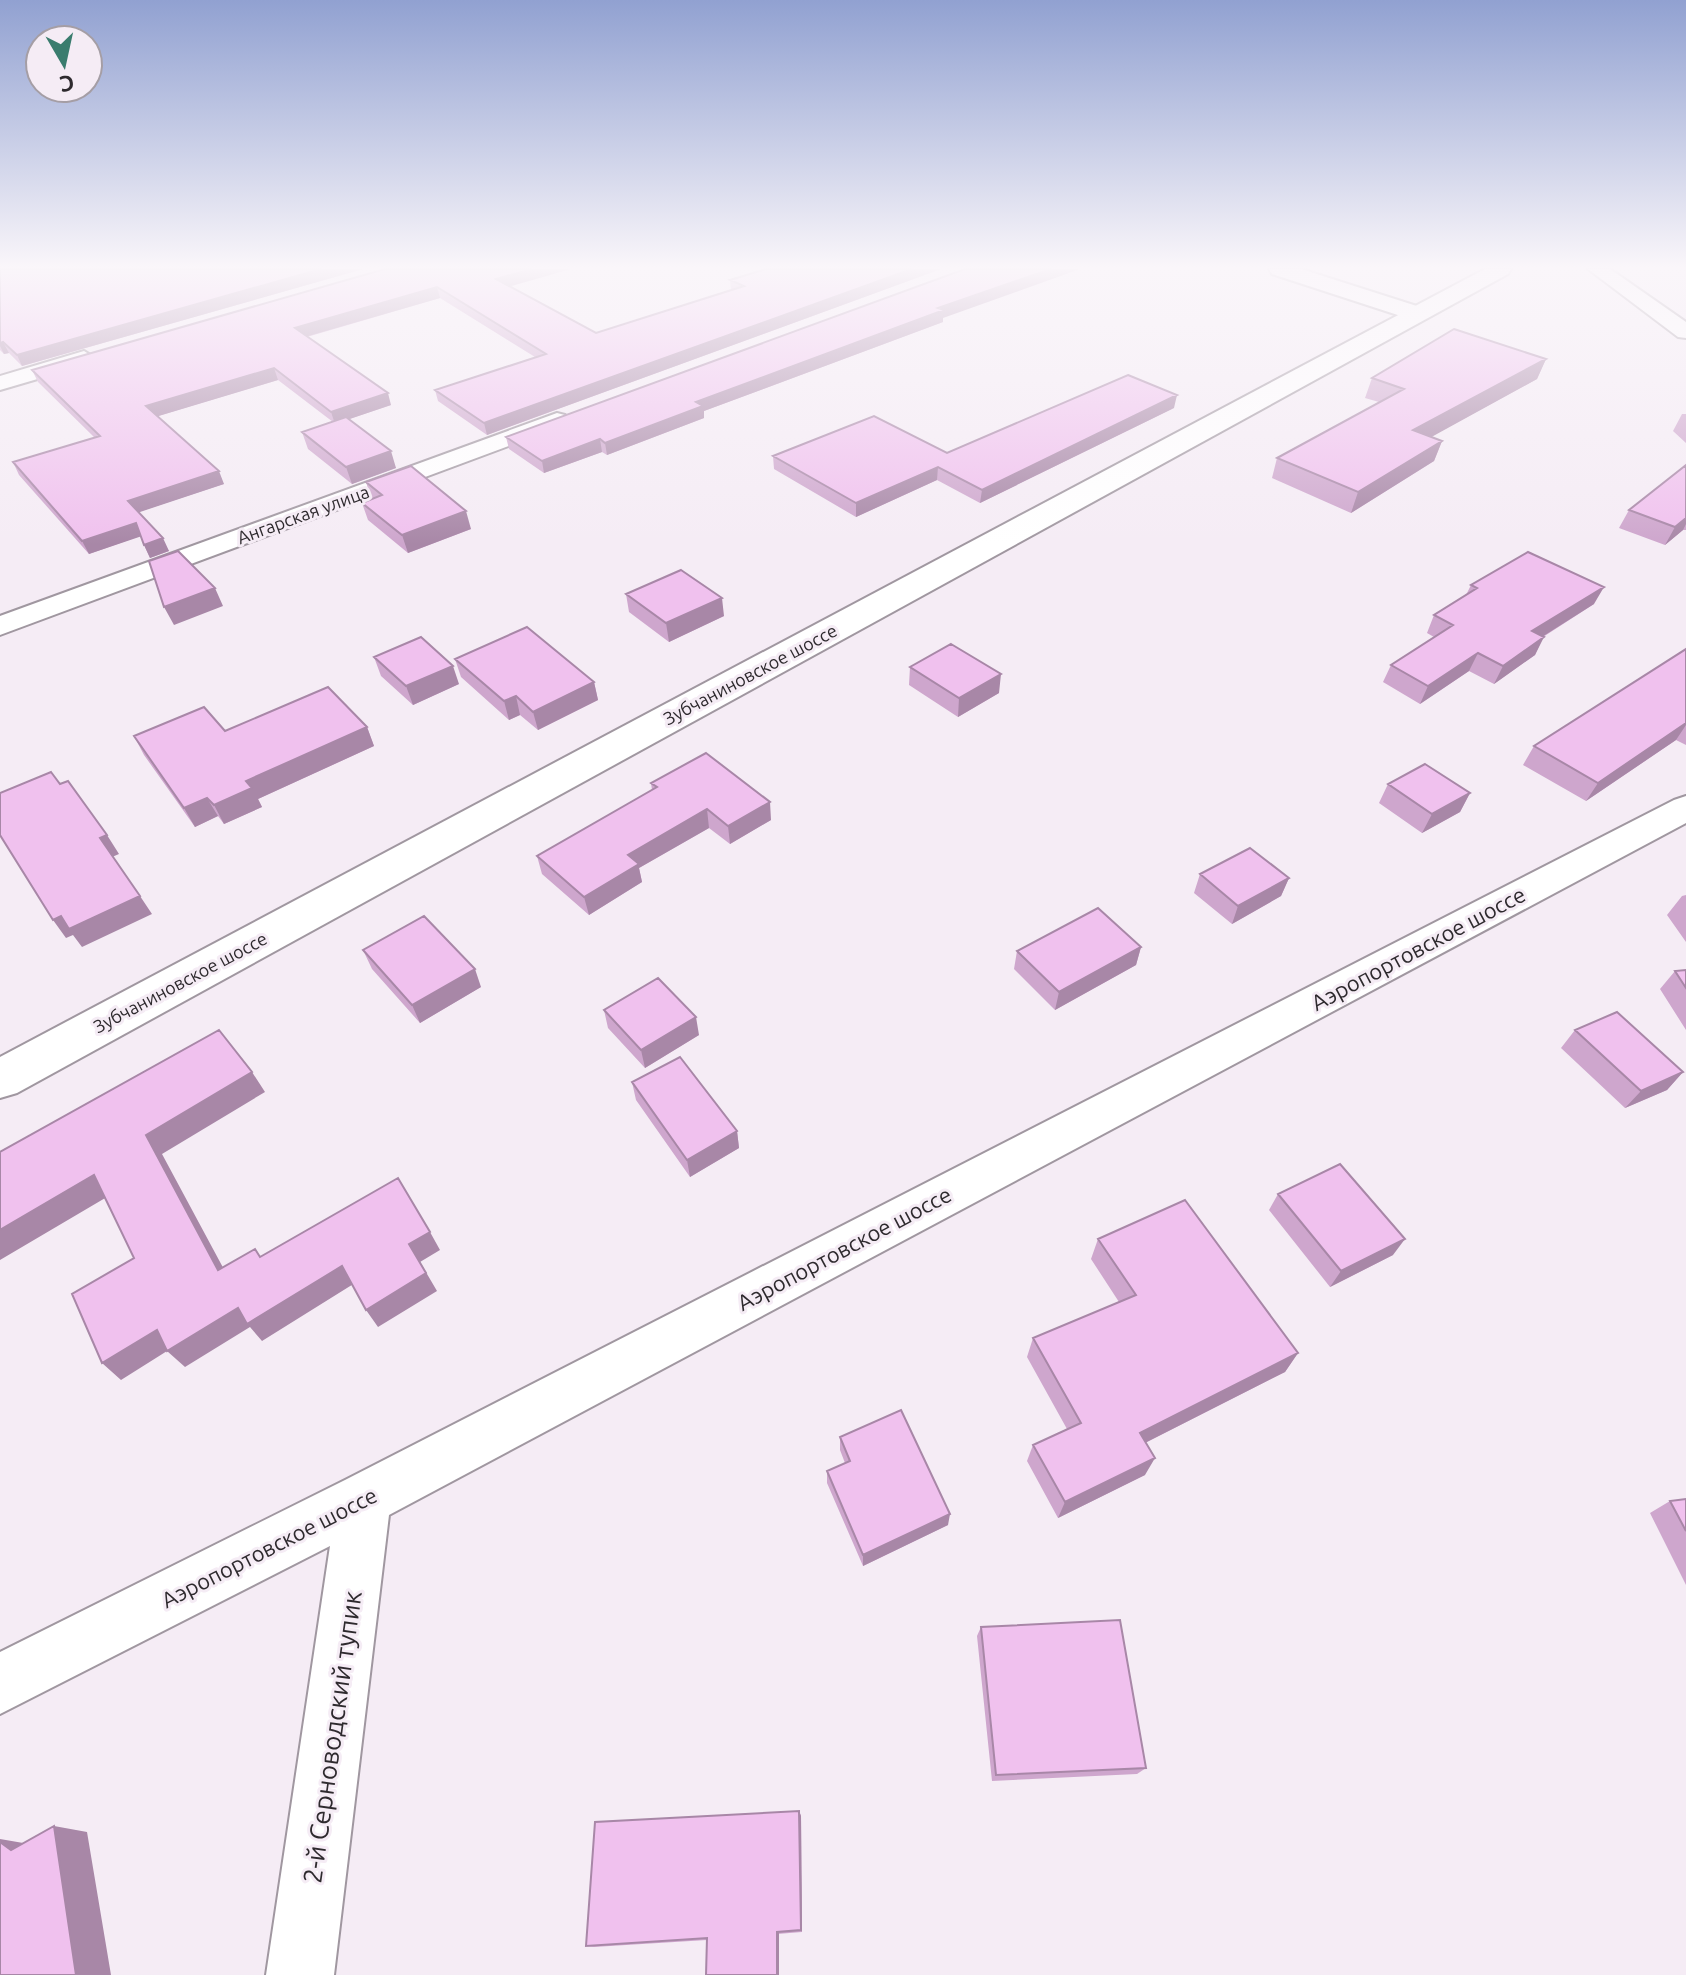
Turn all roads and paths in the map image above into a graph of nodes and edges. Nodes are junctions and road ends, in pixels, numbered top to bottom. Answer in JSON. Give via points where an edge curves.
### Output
{"nodes":[{"id":1,"x":74,"y":361,"type":"edge"},
{"id":2,"x":1326,"y":361,"type":"edge"},
{"id":3,"x":0,"y":383,"type":"edge"},
{"id":4,"x":580,"y":412,"type":"edge"},
{"id":5,"x":0,"y":626,"type":"edge"},
{"id":6,"x":1686,"y":808,"type":"edge"},
{"id":7,"x":0,"y":1079,"type":"edge"},
{"id":8,"x":364,"y":1499,"type":"junction"},
{"id":9,"x":0,"y":1684,"type":"edge"},
{"id":10,"x":300,"y":1975,"type":"edge"}],
"edges":[{"from":1,"to":3,"type":"street"},
{"from":2,"to":7,"type":"main road","name":"Зубчаниновское шоссе"},
{"from":4,"to":5,"type":"street","name":"Ангарская улица"},
{"from":6,"to":8,"type":"street","name":"Аэропортовское шоссе"},
{"from":8,"to":9,"type":"street","name":"Аэропортовское шоссе"},
{"from":8,"to":10,"type":"street","name":"2-й Серноводский тупик"}]}
